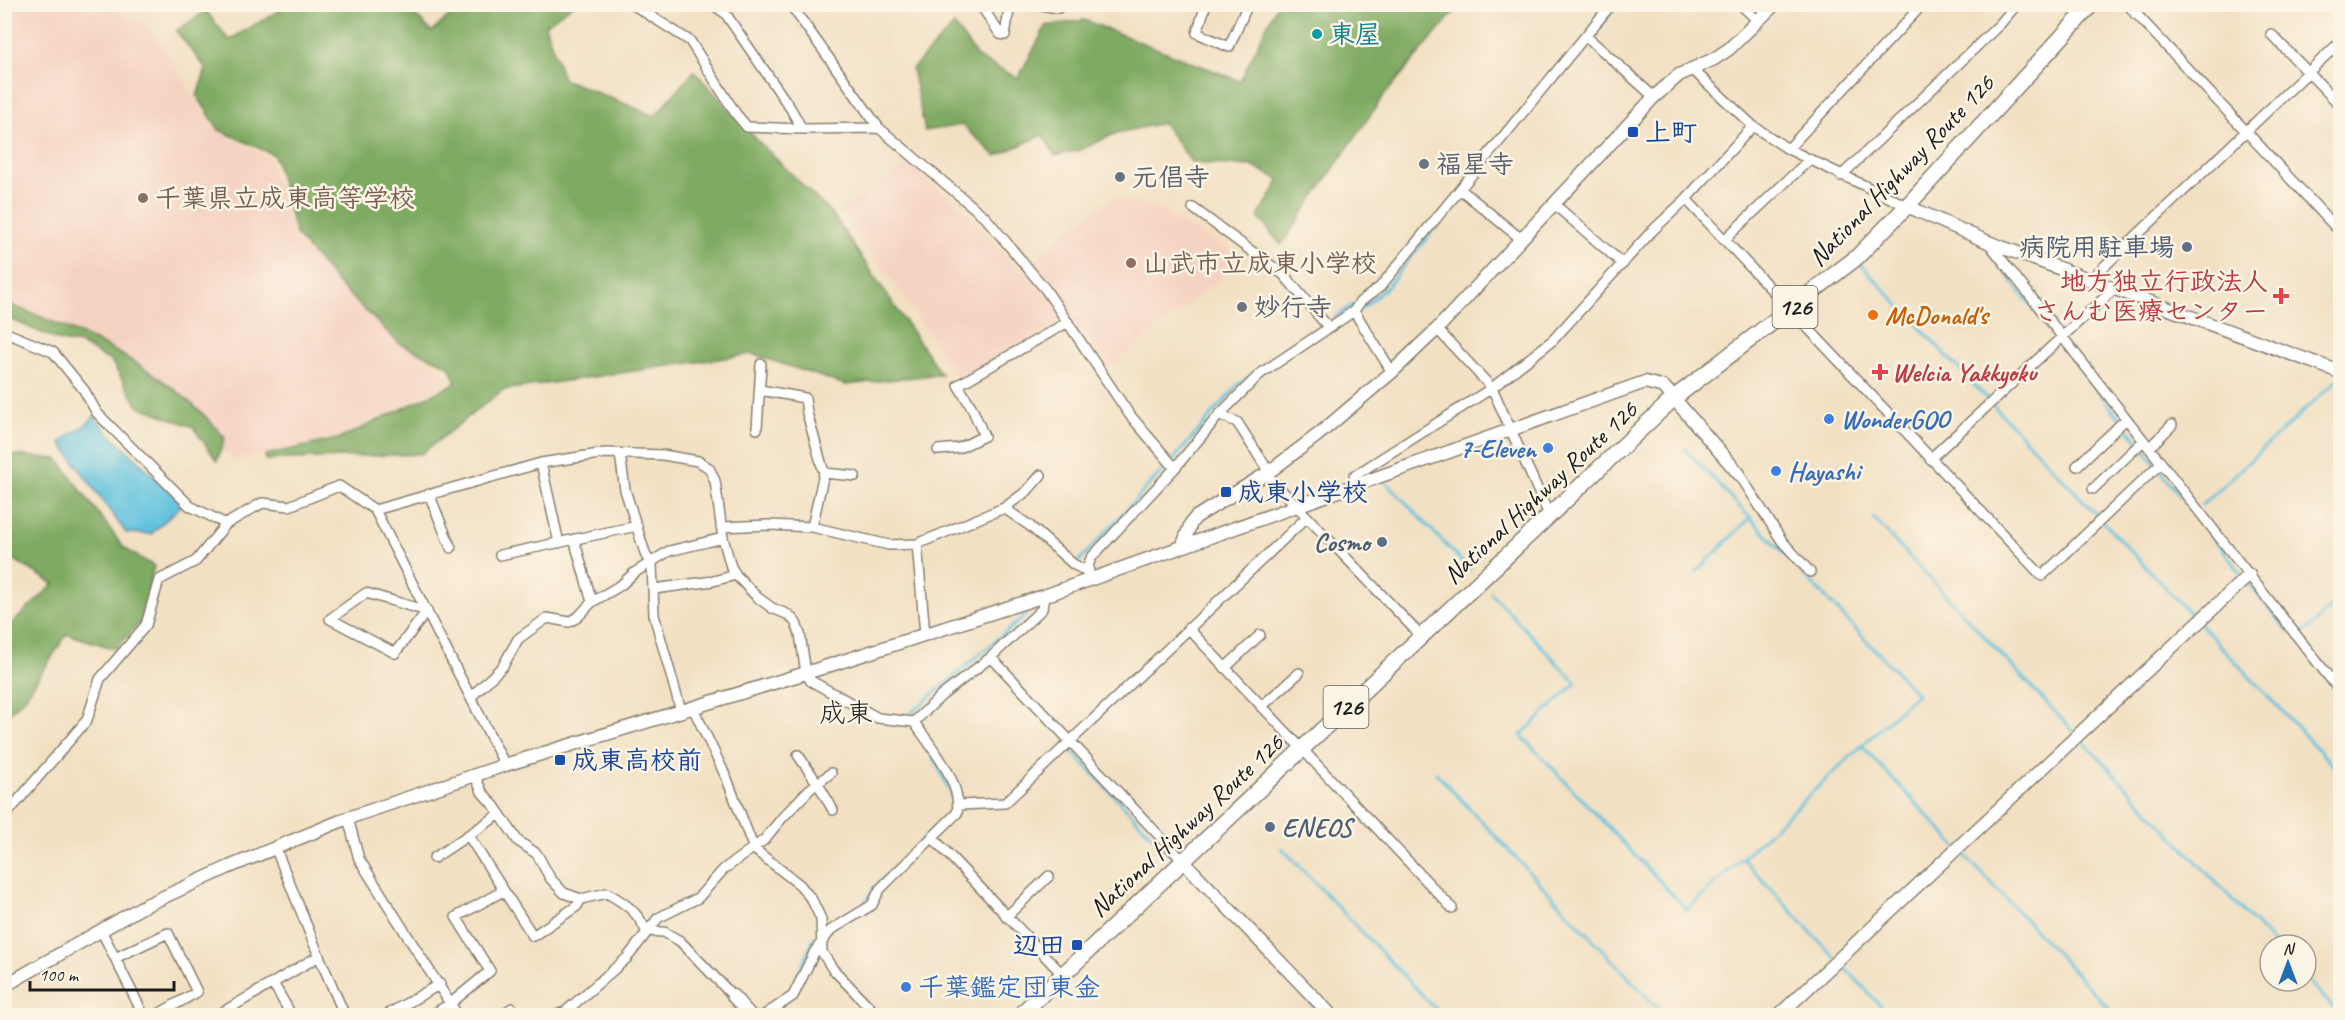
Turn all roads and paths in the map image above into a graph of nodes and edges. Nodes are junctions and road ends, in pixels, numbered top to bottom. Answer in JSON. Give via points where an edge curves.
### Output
{"nodes":[{"id":1,"x":632,"y":4,"type":"edge"},
{"id":2,"x":712,"y":4,"type":"edge"},
{"id":3,"x":790,"y":4,"type":"edge"},
{"id":4,"x":980,"y":4,"type":"edge"},
{"id":5,"x":1010,"y":4,"type":"edge"},
{"id":6,"x":1036,"y":4,"type":"edge"},
{"id":7,"x":1060,"y":4,"type":"edge"},
{"id":8,"x":1206,"y":4,"type":"edge"},
{"id":9,"x":1248,"y":4,"type":"edge"},
{"id":10,"x":1740,"y":4,"type":"edge"},
{"id":11,"x":1774,"y":4,"type":"edge"},
{"id":12,"x":1923,"y":4,"type":"edge"},
{"id":13,"x":2017,"y":4,"type":"edge"},
{"id":14,"x":2092,"y":4,"type":"edge"},
{"id":15,"x":2127,"y":4,"type":"edge"},
{"id":16,"x":2145,"y":4,"type":"edge"},
{"id":17,"x":1614,"y":5,"type":"edge"},
{"id":18,"x":2135,"y":14,"type":"junction"},
{"id":19,"x":1758,"y":21,"type":"junction"},
{"id":20,"x":2271,"y":34,"type":"dead end"},
{"id":21,"x":1588,"y":38,"type":"junction"},
{"id":22,"x":2340,"y":42,"type":"edge"},
{"id":23,"x":1692,"y":69,"type":"junction"},
{"id":24,"x":2308,"y":71,"type":"junction"},
{"id":25,"x":1654,"y":97,"type":"junction"},
{"id":26,"x":2340,"y":105,"type":"edge"},
{"id":27,"x":1753,"y":126,"type":"junction"},
{"id":28,"x":879,"y":128,"type":"junction"},
{"id":29,"x":802,"y":129,"type":"junction"},
{"id":30,"x":2246,"y":132,"type":"junction"},
{"id":31,"x":1788,"y":149,"type":"junction"},
{"id":32,"x":1809,"y":160,"type":"junction"},
{"id":33,"x":1841,"y":176,"type":"junction"},
{"id":34,"x":1462,"y":191,"type":"junction"},
{"id":35,"x":1686,"y":200,"type":"junction"},
{"id":36,"x":1554,"y":204,"type":"junction"},
{"id":37,"x":1907,"y":206,"type":"junction"},
{"id":38,"x":1193,"y":208,"type":"dead end"},
{"id":39,"x":2340,"y":232,"type":"edge"},
{"id":40,"x":1521,"y":239,"type":"junction"},
{"id":41,"x":1724,"y":240,"type":"junction"},
{"id":42,"x":1988,"y":242,"type":"junction"},
{"id":43,"x":1623,"y":264,"type":"junction"},
{"id":44,"x":2091,"y":279,"type":"junction"},
{"id":45,"x":2115,"y":288,"type":"junction"},
{"id":46,"x":1356,"y":308,"type":"junction"},
{"id":47,"x":1790,"y":310,"type":"junction"},
{"id":48,"x":1068,"y":322,"type":"junction"},
{"id":49,"x":1329,"y":328,"type":"junction"},
{"id":50,"x":1437,"y":329,"type":"junction"},
{"id":51,"x":4,"y":332,"type":"edge"},
{"id":52,"x":2062,"y":336,"type":"junction"},
{"id":53,"x":761,"y":364,"type":"dead end"},
{"id":54,"x":1392,"y":372,"type":"junction"},
{"id":55,"x":2340,"y":372,"type":"edge"},
{"id":56,"x":1492,"y":388,"type":"junction"},
{"id":57,"x":759,"y":390,"type":"junction"},
{"id":58,"x":1674,"y":398,"type":"junction"},
{"id":59,"x":1219,"y":415,"type":"junction"},
{"id":60,"x":2126,"y":420,"type":"junction"},
{"id":61,"x":2172,"y":425,"type":"dead end"},
{"id":62,"x":757,"y":429,"type":"dead end"},
{"id":63,"x":1510,"y":429,"type":"junction"},
{"id":64,"x":2145,"y":444,"type":"junction"},
{"id":65,"x":938,"y":450,"type":"dead end"},
{"id":66,"x":620,"y":454,"type":"junction"},
{"id":67,"x":1930,"y":459,"type":"junction"},
{"id":68,"x":541,"y":463,"type":"junction"},
{"id":69,"x":2161,"y":463,"type":"junction"},
{"id":70,"x":1172,"y":464,"type":"junction"},
{"id":71,"x":2077,"y":466,"type":"dead end"},
{"id":72,"x":824,"y":473,"type":"junction"},
{"id":73,"x":1268,"y":473,"type":"junction"},
{"id":74,"x":1738,"y":474,"type":"joint"},
{"id":75,"x":1041,"y":475,"type":"dead end"},
{"id":76,"x":855,"y":476,"type":"dead end"},
{"id":77,"x":1358,"y":483,"type":"junction"},
{"id":78,"x":2093,"y":489,"type":"dead end"},
{"id":79,"x":429,"y":494,"type":"junction"},
{"id":80,"x":1296,"y":506,"type":"junction"},
{"id":81,"x":1004,"y":508,"type":"junction"},
{"id":82,"x":375,"y":510,"type":"junction"},
{"id":83,"x":1549,"y":515,"type":"junction"},
{"id":84,"x":1307,"y":517,"type":"junction"},
{"id":85,"x":226,"y":524,"type":"junction"},
{"id":86,"x":638,"y":526,"type":"junction"},
{"id":87,"x":722,"y":527,"type":"junction"},
{"id":88,"x":812,"y":527,"type":"junction"},
{"id":89,"x":723,"y":538,"type":"junction"},
{"id":90,"x":574,"y":539,"type":"junction"},
{"id":91,"x":560,"y":543,"type":"junction"},
{"id":92,"x":917,"y":544,"type":"junction"},
{"id":93,"x":1183,"y":545,"type":"junction"},
{"id":94,"x":451,"y":548,"type":"dead end"},
{"id":95,"x":500,"y":555,"type":"dead end"},
{"id":96,"x":652,"y":564,"type":"junction"},
{"id":97,"x":1810,"y":572,"type":"dead end"},
{"id":98,"x":736,"y":575,"type":"junction"},
{"id":99,"x":1089,"y":575,"type":"junction"},
{"id":100,"x":2249,"y":575,"type":"junction"},
{"id":101,"x":654,"y":589,"type":"junction"},
{"id":102,"x":1044,"y":596,"type":"junction"},
{"id":103,"x":592,"y":602,"type":"junction"},
{"id":104,"x":427,"y":611,"type":"junction"},
{"id":105,"x":1188,"y":628,"type":"junction"},
{"id":106,"x":925,"y":634,"type":"junction"},
{"id":107,"x":1260,"y":635,"type":"dead end"},
{"id":108,"x":1421,"y":636,"type":"junction"},
{"id":109,"x":991,"y":657,"type":"junction"},
{"id":110,"x":1225,"y":668,"type":"junction"},
{"id":111,"x":806,"y":673,"type":"junction"},
{"id":112,"x":1299,"y":673,"type":"dead end"},
{"id":113,"x":2340,"y":691,"type":"edge"},
{"id":114,"x":471,"y":698,"type":"junction"},
{"id":115,"x":1261,"y":707,"type":"junction"},
{"id":116,"x":687,"y":709,"type":"junction"},
{"id":117,"x":914,"y":722,"type":"junction"},
{"id":118,"x":1070,"y":742,"type":"junction"},
{"id":119,"x":1301,"y":750,"type":"junction"},
{"id":120,"x":798,"y":755,"type":"dead end"},
{"id":121,"x":505,"y":765,"type":"junction"},
{"id":122,"x":831,"y":773,"type":"dead end"},
{"id":123,"x":475,"y":776,"type":"junction"},
{"id":124,"x":818,"y":784,"type":"junction"},
{"id":125,"x":959,"y":805,"type":"junction"},
{"id":126,"x":833,"y":810,"type":"dead end"},
{"id":127,"x":500,"y":814,"type":"junction"},
{"id":128,"x":4,"y":817,"type":"edge"},
{"id":129,"x":348,"y":818,"type":"junction"},
{"id":130,"x":468,"y":835,"type":"junction"},
{"id":131,"x":932,"y":837,"type":"junction"},
{"id":132,"x":276,"y":847,"type":"junction"},
{"id":133,"x":754,"y":849,"type":"junction"},
{"id":134,"x":434,"y":858,"type":"dead end"},
{"id":135,"x":1183,"y":861,"type":"junction"},
{"id":136,"x":1049,"y":876,"type":"dead end"},
{"id":137,"x":503,"y":891,"type":"junction"},
{"id":138,"x":581,"y":899,"type":"junction"},
{"id":139,"x":1452,"y":908,"type":"dead end"},
{"id":140,"x":1006,"y":917,"type":"junction"},
{"id":141,"x":101,"y":930,"type":"junction"},
{"id":142,"x":646,"y":931,"type":"junction"},
{"id":143,"x":821,"y":941,"type":"junction"},
{"id":144,"x":319,"y":956,"type":"junction"},
{"id":145,"x":116,"y":958,"type":"junction"},
{"id":146,"x":1063,"y":975,"type":"junction"},
{"id":147,"x":273,"y":983,"type":"junction"},
{"id":148,"x":440,"y":984,"type":"junction"},
{"id":149,"x":4,"y":986,"type":"edge"},
{"id":150,"x":733,"y":996,"type":"joint"},
{"id":151,"x":451,"y":1003,"type":"junction"},
{"id":152,"x":512,"y":1008,"type":"dead end"},
{"id":153,"x":230,"y":1012,"type":"edge"},
{"id":154,"x":144,"y":1016,"type":"edge"},
{"id":155,"x":155,"y":1016,"type":"edge"},
{"id":156,"x":216,"y":1016,"type":"edge"},
{"id":157,"x":292,"y":1016,"type":"edge"},
{"id":158,"x":345,"y":1016,"type":"edge"},
{"id":159,"x":385,"y":1016,"type":"edge"},
{"id":160,"x":430,"y":1016,"type":"edge"},
{"id":161,"x":458,"y":1016,"type":"edge"},
{"id":162,"x":500,"y":1016,"type":"edge"},
{"id":163,"x":554,"y":1016,"type":"edge"},
{"id":164,"x":751,"y":1016,"type":"edge"},
{"id":165,"x":763,"y":1016,"type":"edge"},
{"id":166,"x":878,"y":1016,"type":"edge"},
{"id":167,"x":1019,"y":1016,"type":"edge"},
{"id":168,"x":1332,"y":1016,"type":"edge"},
{"id":169,"x":1778,"y":1016,"type":"edge"}],
"edges":[{"from":1,"to":29,"type":"street","via":[[690,41],[747,126]]},
{"from":2,"to":29,"type":"street","via":[[725,13]]},
{"from":3,"to":28,"type":"street"},
{"from":4,"to":5,"type":"street","via":[[1000,34],[1005,35]]},
{"from":6,"to":7,"type":"street","via":[[1058,8]]},
{"from":8,"to":9,"type":"street","via":[[1197,33],[1229,47]]},
{"from":10,"to":19,"type":"street"},
{"from":11,"to":19,"type":"street"},
{"from":12,"to":31,"type":"street"},
{"from":13,"to":33,"type":"street"},
{"from":14,"to":37,"type":"highway","name":"National Highway Route 126","number":"126"},
{"from":15,"to":18,"type":"street"},
{"from":16,"to":18,"type":"street"},
{"from":17,"to":21,"type":"street"},
{"from":18,"to":30,"type":"street"},
{"from":19,"to":23,"type":"street","via":[[1729,49]]},
{"from":20,"to":24,"type":"street"},
{"from":21,"to":25,"type":"street"},
{"from":21,"to":34,"type":"street"},
{"from":22,"to":24,"type":"street"},
{"from":23,"to":25,"type":"street"},
{"from":23,"to":27,"type":"street"},
{"from":24,"to":26,"type":"street"},
{"from":24,"to":30,"type":"street"},
{"from":25,"to":36,"type":"street"},
{"from":27,"to":31,"type":"street"},
{"from":27,"to":35,"type":"street"},
{"from":28,"to":29,"type":"street"},
{"from":28,"to":48,"type":"street","via":[[985,217]]},
{"from":30,"to":39,"type":"street"},
{"from":30,"to":44,"type":"street"},
{"from":31,"to":32,"type":"street"},
{"from":32,"to":33,"type":"street"},
{"from":32,"to":41,"type":"street"},
{"from":33,"to":37,"type":"street"},
{"from":34,"to":40,"type":"street"},
{"from":34,"to":46,"type":"street","via":[[1388,279]]},
{"from":35,"to":41,"type":"street"},
{"from":35,"to":43,"type":"street"},
{"from":36,"to":40,"type":"street"},
{"from":36,"to":43,"type":"street"},
{"from":37,"to":42,"type":"street"},
{"from":37,"to":47,"type":"highway","name":"National Highway Route 126","number":"126","via":[[1856,258]]},
{"from":38,"to":49,"type":"street","via":[[1284,275]]},
{"from":40,"to":50,"type":"street"},
{"from":41,"to":47,"type":"street"},
{"from":42,"to":44,"type":"street"},
{"from":42,"to":52,"type":"street"},
{"from":43,"to":56,"type":"street","via":[[1553,340]]},
{"from":44,"to":45,"type":"street"},
{"from":45,"to":52,"type":"street"},
{"from":45,"to":55,"type":"street"},
{"from":46,"to":49,"type":"street"},
{"from":46,"to":54,"type":"street"},
{"from":47,"to":58,"type":"highway","name":"National Highway Route 126","number":"126"},
{"from":47,"to":67,"type":"street"},
{"from":48,"to":65,"type":"street","via":[[958,385],[984,436],[959,448]]},
{"from":48,"to":70,"type":"street","via":[[1129,414]]},
{"from":49,"to":59,"type":"street","via":[[1260,374]]},
{"from":50,"to":54,"type":"street"},
{"from":50,"to":56,"type":"street"},
{"from":51,"to":85,"type":"street","via":[[52,352],[98,413],[190,506]]},
{"from":52,"to":60,"type":"street"},
{"from":52,"to":67,"type":"street"},
{"from":53,"to":57,"type":"street"},
{"from":54,"to":73,"type":"street"},
{"from":56,"to":63,"type":"street"},
{"from":56,"to":77,"type":"street","via":[[1354,476]]},
{"from":57,"to":62,"type":"street"},
{"from":57,"to":72,"type":"street","via":[[805,398]]},
{"from":58,"to":63,"type":"street","via":[[1660,385],[1645,382]]},
{"from":58,"to":74,"type":"street"},
{"from":58,"to":83,"type":"highway","name":"National Highway Route 126","number":"126"},
{"from":59,"to":70,"type":"street"},
{"from":59,"to":73,"type":"street","via":[[1237,422]]},
{"from":60,"to":64,"type":"street"},
{"from":60,"to":71,"type":"street"},
{"from":61,"to":64,"type":"street"},
{"from":63,"to":77,"type":"street"},
{"from":63,"to":83,"type":"street"},
{"from":64,"to":69,"type":"street"},
{"from":64,"to":78,"type":"street"},
{"from":66,"to":68,"type":"street"},
{"from":66,"to":86,"type":"street"},
{"from":66,"to":87,"type":"street","via":[[698,460],[709,468],[715,481]]},
{"from":67,"to":69,"type":"street","via":[[2042,576]]},
{"from":68,"to":79,"type":"street"},
{"from":68,"to":91,"type":"street"},
{"from":69,"to":100,"type":"street"},
{"from":70,"to":99,"type":"street","via":[[1091,558]]},
{"from":72,"to":76,"type":"street"},
{"from":72,"to":88,"type":"street"},
{"from":73,"to":80,"type":"street"},
{"from":73,"to":93,"type":"street","via":[[1196,517]]},
{"from":74,"to":97,"type":"street","via":[[1782,540]]},
{"from":75,"to":81,"type":"street"},
{"from":77,"to":80,"type":"street"},
{"from":79,"to":82,"type":"street"},
{"from":79,"to":94,"type":"street"},
{"from":80,"to":84,"type":"street"},
{"from":80,"to":93,"type":"street"},
{"from":81,"to":92,"type":"street"},
{"from":81,"to":99,"type":"street"},
{"from":82,"to":85,"type":"street","via":[[339,486],[289,506],[262,502]]},
{"from":82,"to":104,"type":"street"},
{"from":83,"to":108,"type":"highway","name":"National Highway Route 126","number":"126"},
{"from":84,"to":105,"type":"street"},
{"from":84,"to":108,"type":"street"},
{"from":85,"to":128,"type":"street","via":[[196,561],[159,580],[146,625],[100,679],[87,720]]},
{"from":86,"to":90,"type":"street"},
{"from":86,"to":96,"type":"street"},
{"from":87,"to":88,"type":"street"},
{"from":87,"to":89,"type":"street"},
{"from":88,"to":92,"type":"street","via":[[889,545]]},
{"from":89,"to":96,"type":"street","via":[[669,551]]},
{"from":89,"to":98,"type":"street"},
{"from":90,"to":91,"type":"street"},
{"from":90,"to":103,"type":"street"},
{"from":91,"to":95,"type":"street"},
{"from":92,"to":106,"type":"street"},
{"from":93,"to":99,"type":"street"},
{"from":96,"to":101,"type":"street"},
{"from":96,"to":103,"type":"street"},
{"from":98,"to":101,"type":"street"},
{"from":98,"to":111,"type":"street","via":[[757,597],[789,615],[795,623]]},
{"from":99,"to":102,"type":"street"},
{"from":100,"to":113,"type":"street"},
{"from":100,"to":169,"type":"street"},
{"from":101,"to":116,"type":"street","via":[[654,615]]},
{"from":102,"to":106,"type":"street"},
{"from":102,"to":109,"type":"street","via":[[1042,609]]},
{"from":103,"to":114,"type":"street","via":[[569,622],[548,618],[518,639],[503,666]]},
{"from":104,"to":104,"type":"street","via":[[366,593],[330,619],[395,653]]},
{"from":104,"to":114,"type":"street"},
{"from":105,"to":110,"type":"street"},
{"from":105,"to":118,"type":"street"},
{"from":106,"to":111,"type":"street"},
{"from":107,"to":110,"type":"street"},
{"from":108,"to":119,"type":"highway","name":"National Highway Route 126","number":"126"},
{"from":109,"to":117,"type":"street"},
{"from":109,"to":118,"type":"street"},
{"from":110,"to":115,"type":"street"},
{"from":111,"to":116,"type":"street"},
{"from":111,"to":117,"type":"street","via":[[811,681],[868,714]]},
{"from":112,"to":115,"type":"street"},
{"from":114,"to":121,"type":"street"},
{"from":115,"to":119,"type":"street"},
{"from":116,"to":121,"type":"street"},
{"from":116,"to":133,"type":"street","via":[[727,779]]},
{"from":117,"to":125,"type":"street","via":[[946,768]]},
{"from":118,"to":125,"type":"street","via":[[1005,803]]},
{"from":118,"to":135,"type":"street"},
{"from":119,"to":135,"type":"highway","name":"National Highway Route 126","number":"126"},
{"from":119,"to":139,"type":"street"},
{"from":120,"to":124,"type":"street"},
{"from":121,"to":123,"type":"street"},
{"from":122,"to":124,"type":"street"},
{"from":123,"to":127,"type":"street"},
{"from":123,"to":129,"type":"street"},
{"from":124,"to":126,"type":"street"},
{"from":124,"to":133,"type":"street"},
{"from":125,"to":131,"type":"street","via":[[957,813]]},
{"from":127,"to":130,"type":"street"},
{"from":127,"to":138,"type":"street","via":[[518,841],[537,854],[550,878],[564,892]]},
{"from":129,"to":132,"type":"street"},
{"from":129,"to":148,"type":"street","via":[[359,859]]},
{"from":130,"to":134,"type":"street"},
{"from":130,"to":137,"type":"street"},
{"from":131,"to":140,"type":"street"},
{"from":131,"to":143,"type":"street","via":[[880,889],[872,905],[831,930]]},
{"from":132,"to":141,"type":"street","via":[[142,907]]},
{"from":132,"to":144,"type":"street"},
{"from":133,"to":142,"type":"street","via":[[724,869],[698,897],[658,918]]},
{"from":133,"to":143,"type":"street","via":[[800,885],[812,900],[820,919]]},
{"from":135,"to":146,"type":"highway","name":"National Highway Route 126","number":"126"},
{"from":135,"to":168,"type":"street"},
{"from":136,"to":140,"type":"street"},
{"from":137,"to":138,"type":"street","via":[[533,936],[577,906]]},
{"from":137,"to":151,"type":"street","via":[[456,917],[490,971]]},
{"from":138,"to":142,"type":"street","via":[[608,893],[628,905]]},
{"from":140,"to":146,"type":"street"},
{"from":141,"to":145,"type":"street"},
{"from":141,"to":149,"type":"street"},
{"from":142,"to":150,"type":"street","via":[[664,932],[680,941]]},
{"from":142,"to":163,"type":"street","via":[[627,958],[565,1012]]},
{"from":143,"to":165,"type":"street","via":[[793,996]]},
{"from":143,"to":166,"type":"street","via":[[822,952],[832,968]]},
{"from":144,"to":147,"type":"street"},
{"from":144,"to":158,"type":"street"},
{"from":145,"to":154,"type":"street"},
{"from":145,"to":155,"type":"street","via":[[168,933],[197,992]]},
{"from":146,"to":167,"type":"highway","name":"National Highway Route 126","number":"126"},
{"from":147,"to":153,"type":"street"},
{"from":147,"to":157,"type":"street"},
{"from":148,"to":151,"type":"street"},
{"from":148,"to":159,"type":"street"},
{"from":150,"to":164,"type":"street"},
{"from":151,"to":160,"type":"street"},
{"from":151,"to":161,"type":"street"},
{"from":152,"to":162,"type":"street"},
{"from":153,"to":156,"type":"street"}]}
